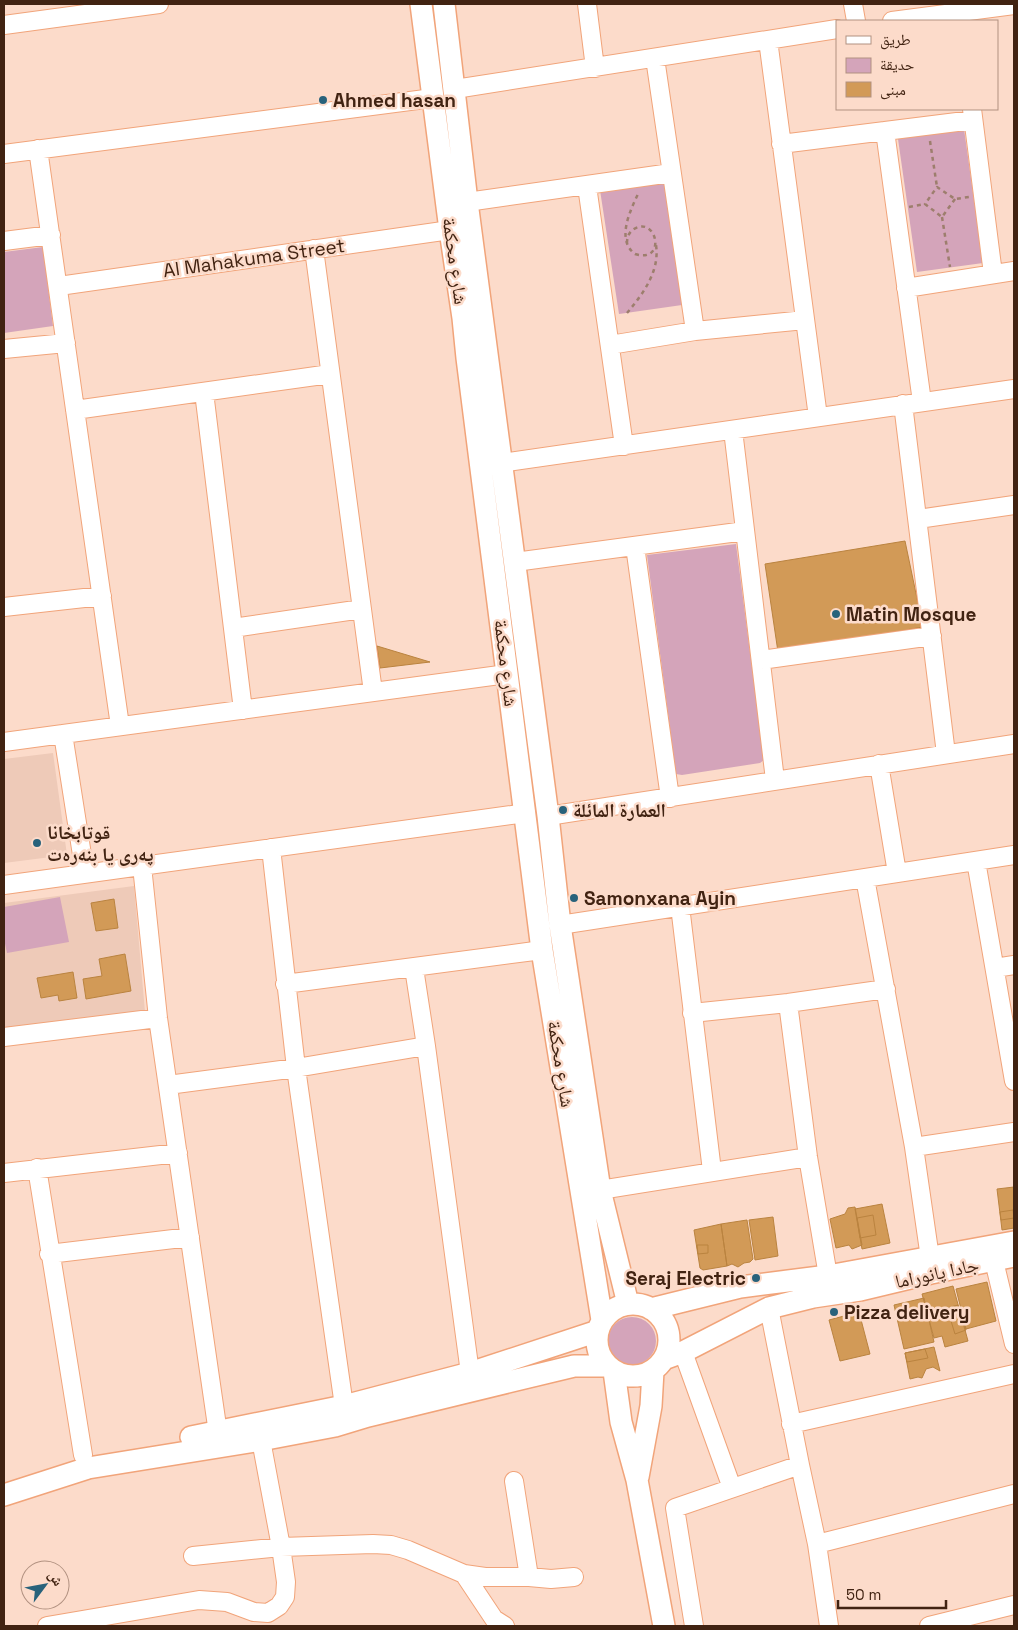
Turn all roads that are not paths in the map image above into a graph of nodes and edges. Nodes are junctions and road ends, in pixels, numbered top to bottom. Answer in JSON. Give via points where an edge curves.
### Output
{"nodes":[{"id":1,"x":159,"y":4,"type":"edge"},
{"id":2,"x":421,"y":4,"type":"edge"},
{"id":3,"x":444,"y":4,"type":"edge"},
{"id":4,"x":587,"y":4,"type":"edge"},
{"id":5,"x":853,"y":4,"type":"edge"},
{"id":6,"x":1014,"y":5,"type":"edge"},
{"id":7,"x":81,"y":9,"type":"edge"},
{"id":8,"x":960,"y":16,"type":"edge"},
{"id":9,"x":856,"y":20,"type":"edge"},
{"id":10,"x":906,"y":20,"type":"edge"},
{"id":11,"x":4,"y":26,"type":"edge"},
{"id":12,"x":836,"y":29,"type":"edge"},
{"id":13,"x":768,"y":40,"type":"junction"},
{"id":14,"x":655,"y":58,"type":"junction"},
{"id":15,"x":595,"y":68,"type":"junction"},
{"id":16,"x":455,"y":89,"type":"junction"},
{"id":17,"x":433,"y":98,"type":"junction"},
{"id":18,"x":972,"y":114,"type":"edge"},
{"id":19,"x":886,"y":131,"type":"junction"},
{"id":20,"x":781,"y":144,"type":"junction"},
{"id":21,"x":4,"y":149,"type":"edge"},
{"id":22,"x":38,"y":149,"type":"junction"},
{"id":23,"x":671,"y":173,"type":"junction"},
{"id":24,"x":587,"y":186,"type":"junction"},
{"id":25,"x":467,"y":202,"type":"junction"},
{"id":26,"x":450,"y":230,"type":"junction"},
{"id":27,"x":51,"y":235,"type":"junction"},
{"id":28,"x":4,"y":241,"type":"edge"},
{"id":29,"x":314,"y":249,"type":"junction"},
{"id":30,"x":1014,"y":271,"type":"edge"},
{"id":31,"x":993,"y":274,"type":"junction"},
{"id":32,"x":59,"y":286,"type":"junction"},
{"id":33,"x":906,"y":288,"type":"junction"},
{"id":34,"x":473,"y":316,"type":"junction"},
{"id":35,"x":805,"y":320,"type":"junction"},
{"id":36,"x":694,"y":331,"type":"junction"},
{"id":37,"x":66,"y":343,"type":"junction"},
{"id":38,"x":610,"y":346,"type":"junction"},
{"id":39,"x":4,"y":349,"type":"edge"},
{"id":40,"x":477,"y":355,"type":"junction"},
{"id":41,"x":330,"y":374,"type":"junction"},
{"id":42,"x":1014,"y":389,"type":"edge"},
{"id":43,"x":204,"y":392,"type":"junction"},
{"id":44,"x":922,"y":402,"type":"junction"},
{"id":45,"x":903,"y":404,"type":"junction"},
{"id":46,"x":75,"y":410,"type":"junction"},
{"id":47,"x":818,"y":417,"type":"junction"},
{"id":48,"x":733,"y":430,"type":"junction"},
{"id":49,"x":624,"y":446,"type":"junction"},
{"id":50,"x":501,"y":462,"type":"junction"},
{"id":51,"x":1014,"y":505,"type":"edge"},
{"id":52,"x":918,"y":519,"type":"junction"},
{"id":53,"x":745,"y":531,"type":"junction"},
{"id":54,"x":635,"y":546,"type":"junction"},
{"id":55,"x":515,"y":562,"type":"junction"},
{"id":56,"x":102,"y":596,"type":"junction"},
{"id":57,"x":4,"y":607,"type":"edge"},
{"id":58,"x":362,"y":609,"type":"junction"},
{"id":59,"x":233,"y":628,"type":"junction"},
{"id":60,"x":932,"y":636,"type":"junction"},
{"id":61,"x":761,"y":660,"type":"junction"},
{"id":62,"x":507,"y":674,"type":"junction"},
{"id":63,"x":373,"y":692,"type":"junction"},
{"id":64,"x":243,"y":710,"type":"junction"},
{"id":65,"x":120,"y":726,"type":"junction"},
{"id":66,"x":63,"y":734,"type":"junction"},
{"id":67,"x":4,"y":742,"type":"edge"},
{"id":68,"x":1014,"y":744,"type":"edge"},
{"id":69,"x":946,"y":754,"type":"junction"},
{"id":70,"x":879,"y":764,"type":"junction"},
{"id":71,"x":776,"y":780,"type":"junction"},
{"id":72,"x":670,"y":798,"type":"junction"},
{"id":73,"x":526,"y":813,"type":"junction"},
{"id":74,"x":548,"y":816,"type":"junction"},
{"id":75,"x":270,"y":848,"type":"junction"},
{"id":76,"x":1014,"y":855,"type":"edge"},
{"id":77,"x":976,"y":861,"type":"junction"},
{"id":78,"x":142,"y":866,"type":"junction"},
{"id":79,"x":897,"y":873,"type":"junction"},
{"id":80,"x":85,"y":874,"type":"junction"},
{"id":81,"x":865,"y":878,"type":"junction"},
{"id":82,"x":4,"y":885,"type":"edge"},
{"id":83,"x":680,"y":906,"type":"junction"},
{"id":84,"x":560,"y":925,"type":"junction"},
{"id":85,"x":542,"y":950,"type":"junction"},
{"id":86,"x":1014,"y":965,"type":"edge"},
{"id":87,"x":414,"y":968,"type":"junction"},
{"id":88,"x":995,"y":968,"type":"junction"},
{"id":89,"x":285,"y":984,"type":"junction"},
{"id":90,"x":886,"y":989,"type":"junction"},
{"id":91,"x":788,"y":1003,"type":"junction"},
{"id":92,"x":692,"y":1013,"type":"junction"},
{"id":93,"x":158,"y":1018,"type":"junction"},
{"id":94,"x":4,"y":1037,"type":"edge"},
{"id":95,"x":426,"y":1046,"type":"junction"},
{"id":96,"x":296,"y":1068,"type":"junction"},
{"id":97,"x":1014,"y":1080,"type":"edge"},
{"id":98,"x":168,"y":1085,"type":"junction"},
{"id":99,"x":1014,"y":1132,"type":"edge"},
{"id":100,"x":914,"y":1148,"type":"junction"},
{"id":101,"x":178,"y":1153,"type":"junction"},
{"id":102,"x":808,"y":1157,"type":"junction"},
{"id":103,"x":37,"y":1168,"type":"junction"},
{"id":104,"x":712,"y":1172,"type":"junction"},
{"id":105,"x":4,"y":1173,"type":"edge"},
{"id":106,"x":600,"y":1190,"type":"junction"},
{"id":107,"x":190,"y":1237,"type":"junction"},
{"id":108,"x":1014,"y":1242,"type":"edge"},
{"id":109,"x":49,"y":1254,"type":"junction"},
{"id":110,"x":930,"y":1258,"type":"junction"},
{"id":111,"x":1004,"y":1259,"type":"edge"},
{"id":112,"x":828,"y":1276,"type":"junction"},
{"id":113,"x":740,"y":1287,"type":"junction"},
{"id":114,"x":628,"y":1304,"type":"junction"},
{"id":115,"x":651,"y":1309,"type":"junction"},
{"id":116,"x":761,"y":1312,"type":"junction"},
{"id":117,"x":600,"y":1326,"type":"junction"},
{"id":118,"x":1014,"y":1344,"type":"edge"},
{"id":119,"x":667,"y":1360,"type":"junction"},
{"id":120,"x":610,"y":1369,"type":"junction"},
{"id":121,"x":470,"y":1373,"type":"junction"},
{"id":122,"x":1014,"y":1374,"type":"edge"},
{"id":123,"x":344,"y":1406,"type":"junction"},
{"id":124,"x":792,"y":1424,"type":"junction"},
{"id":125,"x":218,"y":1432,"type":"junction"},
{"id":126,"x":261,"y":1440,"type":"junction"},
{"id":127,"x":83,"y":1455,"type":"junction"},
{"id":128,"x":800,"y":1464,"type":"junction"},
{"id":129,"x":4,"y":1480,"type":"edge"},
{"id":130,"x":637,"y":1480,"type":"junction"},
{"id":131,"x":514,"y":1481,"type":"dead end"},
{"id":132,"x":732,"y":1488,"type":"junction"},
{"id":133,"x":1014,"y":1494,"type":"edge"},
{"id":134,"x":4,"y":1495,"type":"edge"},
{"id":135,"x":817,"y":1544,"type":"junction"},
{"id":136,"x":282,"y":1547,"type":"junction"},
{"id":137,"x":193,"y":1556,"type":"dead end"},
{"id":138,"x":464,"y":1574,"type":"junction"},
{"id":139,"x":530,"y":1577,"type":"junction"},
{"id":140,"x":574,"y":1577,"type":"dead end"},
{"id":141,"x":1014,"y":1605,"type":"edge"},
{"id":142,"x":265,"y":1619,"type":"edge"},
{"id":143,"x":47,"y":1626,"type":"edge"},
{"id":144,"x":505,"y":1626,"type":"edge"},
{"id":145,"x":664,"y":1626,"type":"edge"},
{"id":146,"x":694,"y":1626,"type":"edge"},
{"id":147,"x":829,"y":1626,"type":"edge"},
{"id":148,"x":929,"y":1626,"type":"edge"}],
"edges":[{"from":1,"to":7,"type":"street"},
{"from":2,"to":17,"type":"main road","name":"شارع محكمة"},
{"from":3,"to":16,"type":"main road","name":"شارع محكمة"},
{"from":4,"to":15,"type":"street"},
{"from":5,"to":9,"type":"street"},
{"from":6,"to":8,"type":"street"},
{"from":7,"to":11,"type":"street"},
{"from":8,"to":10,"type":"street"},
{"from":12,"to":13,"type":"street"},
{"from":13,"to":14,"type":"street"},
{"from":13,"to":20,"type":"street"},
{"from":14,"to":15,"type":"street"},
{"from":14,"to":23,"type":"street"},
{"from":15,"to":16,"type":"street"},
{"from":16,"to":25,"type":"main road","name":"شارع محكمة"},
{"from":17,"to":22,"type":"street"},
{"from":17,"to":26,"type":"main road","name":"شارع محكمة"},
{"from":18,"to":19,"type":"street","via":[[928,126]]},
{"from":18,"to":31,"type":"street"},
{"from":19,"to":20,"type":"street"},
{"from":19,"to":33,"type":"street"},
{"from":20,"to":35,"type":"street"},
{"from":21,"to":22,"type":"street"},
{"from":22,"to":27,"type":"street"},
{"from":23,"to":24,"type":"street"},
{"from":23,"to":36,"type":"street"},
{"from":24,"to":25,"type":"street"},
{"from":24,"to":38,"type":"street"},
{"from":25,"to":34,"type":"main road","name":"شارع محكمة"},
{"from":26,"to":29,"type":"street","name":"Al Mahakuma Street"},
{"from":26,"to":34,"type":"main road","name":"شارع محكمة"},
{"from":27,"to":28,"type":"street"},
{"from":27,"to":32,"type":"street"},
{"from":29,"to":32,"type":"street","name":"Al Mahakuma Street"},
{"from":29,"to":41,"type":"street"},
{"from":30,"to":31,"type":"street"},
{"from":31,"to":33,"type":"street"},
{"from":32,"to":37,"type":"street"},
{"from":33,"to":44,"type":"street"},
{"from":34,"to":40,"type":"main road","name":"شارع محكمة"},
{"from":35,"to":36,"type":"street"},
{"from":35,"to":47,"type":"street"},
{"from":36,"to":38,"type":"street"},
{"from":37,"to":39,"type":"street"},
{"from":37,"to":46,"type":"street"},
{"from":38,"to":49,"type":"street"},
{"from":40,"to":50,"type":"main road","name":"شارع محكمة"},
{"from":40,"to":62,"type":"main road","name":"شارع محكمة"},
{"from":41,"to":43,"type":"street"},
{"from":41,"to":58,"type":"street"},
{"from":42,"to":44,"type":"street"},
{"from":43,"to":46,"type":"street"},
{"from":43,"to":59,"type":"street"},
{"from":44,"to":45,"type":"street"},
{"from":45,"to":47,"type":"street"},
{"from":45,"to":52,"type":"street"},
{"from":46,"to":56,"type":"street"},
{"from":47,"to":48,"type":"street"},
{"from":48,"to":49,"type":"street"},
{"from":48,"to":53,"type":"street"},
{"from":49,"to":50,"type":"street"},
{"from":50,"to":55,"type":"main road","name":"شارع محكمة"},
{"from":51,"to":52,"type":"street"},
{"from":52,"to":60,"type":"street"},
{"from":53,"to":54,"type":"street"},
{"from":53,"to":61,"type":"street"},
{"from":54,"to":55,"type":"street"},
{"from":54,"to":72,"type":"street"},
{"from":55,"to":74,"type":"main road","name":"شارع محكمة"},
{"from":56,"to":57,"type":"street"},
{"from":56,"to":65,"type":"street"},
{"from":58,"to":59,"type":"street"},
{"from":58,"to":63,"type":"street"},
{"from":59,"to":64,"type":"street"},
{"from":60,"to":61,"type":"street"},
{"from":60,"to":69,"type":"street"},
{"from":61,"to":71,"type":"street"},
{"from":62,"to":63,"type":"street"},
{"from":62,"to":73,"type":"main road","name":"شارع محكمة"},
{"from":63,"to":64,"type":"street"},
{"from":64,"to":65,"type":"street"},
{"from":65,"to":66,"type":"street"},
{"from":66,"to":67,"type":"street"},
{"from":66,"to":80,"type":"street"},
{"from":68,"to":69,"type":"street"},
{"from":69,"to":70,"type":"street"},
{"from":70,"to":71,"type":"street"},
{"from":70,"to":79,"type":"street"},
{"from":71,"to":72,"type":"street"},
{"from":72,"to":74,"type":"street"},
{"from":73,"to":75,"type":"street"},
{"from":73,"to":85,"type":"main road","name":"شارع محكمة"},
{"from":74,"to":84,"type":"main road","name":"شارع محكمة"},
{"from":75,"to":78,"type":"street"},
{"from":75,"to":89,"type":"street"},
{"from":76,"to":77,"type":"street"},
{"from":77,"to":79,"type":"street"},
{"from":77,"to":88,"type":"street"},
{"from":78,"to":80,"type":"street"},
{"from":78,"to":93,"type":"street"},
{"from":79,"to":81,"type":"street"},
{"from":80,"to":82,"type":"street"},
{"from":81,"to":83,"type":"street"},
{"from":81,"to":90,"type":"street"},
{"from":83,"to":84,"type":"street"},
{"from":83,"to":92,"type":"street"},
{"from":84,"to":106,"type":"main road","name":"شارع محكمة"},
{"from":85,"to":87,"type":"street"},
{"from":85,"to":117,"type":"main road","name":"شارع محكمة"},
{"from":86,"to":88,"type":"street"},
{"from":87,"to":89,"type":"street"},
{"from":87,"to":95,"type":"street"},
{"from":88,"to":97,"type":"street"},
{"from":89,"to":96,"type":"street"},
{"from":90,"to":91,"type":"street"},
{"from":90,"to":100,"type":"street"},
{"from":91,"to":92,"type":"street"},
{"from":91,"to":102,"type":"street"},
{"from":92,"to":104,"type":"street"},
{"from":93,"to":94,"type":"street"},
{"from":93,"to":98,"type":"street"},
{"from":95,"to":96,"type":"street"},
{"from":95,"to":121,"type":"street"},
{"from":96,"to":98,"type":"street"},
{"from":96,"to":123,"type":"street"},
{"from":98,"to":101,"type":"street"},
{"from":99,"to":100,"type":"street"},
{"from":100,"to":110,"type":"street"},
{"from":101,"to":103,"type":"street"},
{"from":101,"to":107,"type":"street"},
{"from":102,"to":104,"type":"street"},
{"from":102,"to":112,"type":"street"},
{"from":103,"to":105,"type":"street"},
{"from":103,"to":109,"type":"street"},
{"from":104,"to":106,"type":"street"},
{"from":106,"to":114,"type":"main road","name":"شارع محكمة"},
{"from":107,"to":109,"type":"street"},
{"from":107,"to":125,"type":"street"},
{"from":108,"to":110,"type":"main road"},
{"from":109,"to":127,"type":"street"},
{"from":110,"to":112,"type":"main road"},
{"from":111,"to":116,"type":"main road","name":"جادا پانوراما","via":[[813,1297]]},
{"from":111,"to":118,"type":"street"},
{"from":112,"to":113,"type":"main road"},
{"from":113,"to":115,"type":"main road"},
{"from":113,"to":116,"type":"main road","via":[[739,1306],[746,1314]]},
{"from":114,"to":115,"type":"main road"},
{"from":114,"to":117,"type":"main road","via":[[613,1309]]},
{"from":115,"to":119,"type":"main road","via":[[668,1331]]},
{"from":116,"to":119,"type":"main road","name":"جادا پانوراما"},
{"from":116,"to":124,"type":"street"},
{"from":117,"to":120,"type":"main road","via":[[598,1350]]},
{"from":117,"to":121,"type":"main road"},
{"from":119,"to":120,"type":"main road","via":[[640,1376],[626,1376]]},
{"from":119,"to":130,"type":"main road","via":[[651,1406]]},
{"from":119,"to":132,"type":"street"},
{"from":120,"to":126,"type":"main road","via":[[574,1366],[335,1426]]},
{"from":120,"to":130,"type":"main road"},
{"from":121,"to":123,"type":"main road"},
{"from":122,"to":124,"type":"street"},
{"from":123,"to":125,"type":"main road"},
{"from":124,"to":128,"type":"street"},
{"from":125,"to":127,"type":"main road"},
{"from":126,"to":134,"type":"main road","via":[[88,1468]]},
{"from":126,"to":136,"type":"street"},
{"from":127,"to":129,"type":"main road"},
{"from":128,"to":132,"type":"street"},
{"from":128,"to":135,"type":"street"},
{"from":130,"to":145,"type":"main road"},
{"from":131,"to":139,"type":"street"},
{"from":132,"to":146,"type":"street","via":[[675,1508]]},
{"from":133,"to":135,"type":"street"},
{"from":135,"to":147,"type":"street"},
{"from":136,"to":137,"type":"street"},
{"from":136,"to":138,"type":"street","via":[[391,1545]]},
{"from":136,"to":142,"type":"street","via":[[285,1597]]},
{"from":138,"to":139,"type":"street"},
{"from":138,"to":144,"type":"street","via":[[494,1619]]},
{"from":139,"to":140,"type":"street"},
{"from":141,"to":148,"type":"street"},
{"from":142,"to":143,"type":"street","via":[[227,1602],[199,1600]]}]}
